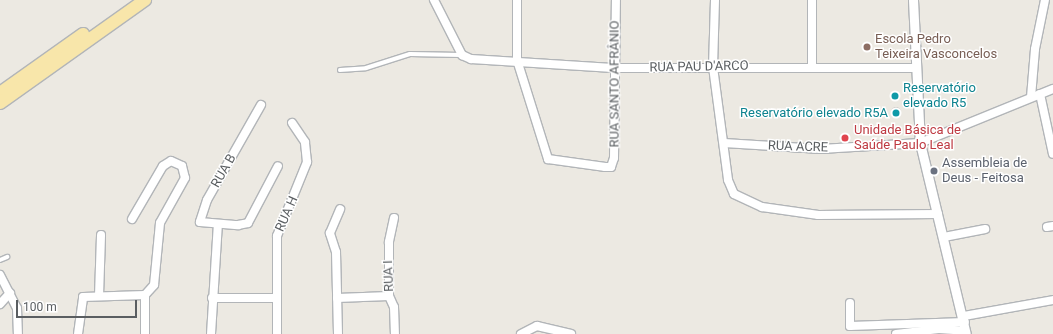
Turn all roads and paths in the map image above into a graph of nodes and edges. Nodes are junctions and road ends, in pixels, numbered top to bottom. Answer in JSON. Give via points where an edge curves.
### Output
{"nodes":[{"id":1,"x":131,"y":0,"type":"edge"},
{"id":2,"x":145,"y":0,"type":"edge"},
{"id":3,"x":434,"y":0,"type":"edge"},
{"id":4,"x":517,"y":0,"type":"edge"},
{"id":5,"x":616,"y":0,"type":"edge"},
{"id":6,"x":715,"y":0,"type":"edge"},
{"id":7,"x":812,"y":0,"type":"edge"},
{"id":8,"x":913,"y":0,"type":"edge"},
{"id":9,"x":1045,"y":0,"type":"edge"},
{"id":10,"x":462,"y":55,"type":"junction"},
{"id":11,"x":517,"y":60,"type":"junction"},
{"id":12,"x":713,"y":67,"type":"junction"},
{"id":13,"x":812,"y":67,"type":"junction"},
{"id":14,"x":613,"y":68,"type":"junction"},
{"id":15,"x":913,"y":68,"type":"junction"},
{"id":16,"x":340,"y":70,"type":"dead end"},
{"id":17,"x":1053,"y":89,"type":"edge"},
{"id":18,"x":0,"y":93,"type":"edge"},
{"id":19,"x":1040,"y":94,"type":"junction"},
{"id":20,"x":1031,"y":97,"type":"junction"},
{"id":21,"x":0,"y":103,"type":"edge"},
{"id":22,"x":261,"y":105,"type":"dead end"},
{"id":23,"x":292,"y":124,"type":"dead end"},
{"id":24,"x":724,"y":143,"type":"junction"},
{"id":25,"x":920,"y":143,"type":"junction"},
{"id":26,"x":1053,"y":154,"type":"edge"},
{"id":27,"x":278,"y":166,"type":"dead end"},
{"id":28,"x":340,"y":209,"type":"dead end"},
{"id":29,"x":938,"y":214,"type":"junction"},
{"id":30,"x":394,"y":218,"type":"dead end"},
{"id":31,"x":132,"y":219,"type":"dead end"},
{"id":32,"x":218,"y":224,"type":"junction"},
{"id":33,"x":985,"y":229,"type":"dead end"},
{"id":34,"x":101,"y":234,"type":"dead end"},
{"id":35,"x":944,"y":237,"type":"junction"},
{"id":36,"x":7,"y":257,"type":"dead end"},
{"id":37,"x":0,"y":260,"type":"edge"},
{"id":38,"x":0,"y":275,"type":"edge"},
{"id":39,"x":10,"y":293,"type":"junction"},
{"id":40,"x":145,"y":295,"type":"junction"},
{"id":41,"x":99,"y":296,"type":"junction"},
{"id":42,"x":389,"y":296,"type":"junction"},
{"id":43,"x":212,"y":298,"type":"junction"},
{"id":44,"x":277,"y":298,"type":"junction"},
{"id":45,"x":337,"y":298,"type":"junction"},
{"id":46,"x":1053,"y":300,"type":"edge"},
{"id":47,"x":850,"y":303,"type":"dead end"},
{"id":48,"x":0,"y":304,"type":"edge"},
{"id":49,"x":965,"y":326,"type":"edge"},
{"id":50,"x":18,"y":334,"type":"edge"},
{"id":51,"x":78,"y":334,"type":"edge"},
{"id":52,"x":145,"y":334,"type":"edge"},
{"id":53,"x":211,"y":334,"type":"edge"},
{"id":54,"x":276,"y":334,"type":"edge"},
{"id":55,"x":338,"y":334,"type":"edge"},
{"id":56,"x":395,"y":334,"type":"edge"},
{"id":57,"x":520,"y":334,"type":"edge"},
{"id":58,"x":571,"y":334,"type":"edge"},
{"id":59,"x":896,"y":334,"type":"edge"}],
"edges":[{"from":1,"to":18,"type":"main road"},
{"from":2,"to":21,"type":"main road"},
{"from":3,"to":10,"type":"street"},
{"from":4,"to":11,"type":"street"},
{"from":5,"to":14,"type":"street","name":"RUA SANTO AFRÂNIO"},
{"from":6,"to":12,"type":"street"},
{"from":7,"to":13,"type":"street"},
{"from":8,"to":15,"type":"street"},
{"from":9,"to":20,"type":"street","via":[[1035,49]]},
{"from":10,"to":11,"type":"street","name":"RUA PAU D'ARCO","via":[[486,60]]},
{"from":10,"to":16,"type":"lane","via":[[410,54],[366,68]]},
{"from":11,"to":14,"type":"street","name":"RUA PAU D'ARCO"},
{"from":11,"to":14,"type":"street","name":"RUA SANTO AFRÂNIO","via":[[548,159],[611,167],[614,158]]},
{"from":12,"to":13,"type":"street","name":"RUA PAU D'ARCO"},
{"from":12,"to":14,"type":"street","name":"RUA PAU D'ARCO"},
{"from":12,"to":24,"type":"street"},
{"from":13,"to":15,"type":"street","name":"RUA PAU D'ARCO"},
{"from":15,"to":25,"type":"street"},
{"from":17,"to":19,"type":"street","name":"RUA ACRE"},
{"from":19,"to":20,"type":"street","name":"RUA ACRE"},
{"from":19,"to":26,"type":"street"},
{"from":20,"to":25,"type":"street","name":"RUA ACRE"},
{"from":22,"to":32,"type":"street","name":"RUA B","via":[[198,218],[202,223]]},
{"from":23,"to":44,"type":"street","name":"RUA H","via":[[305,142],[307,162],[277,236]]},
{"from":24,"to":25,"type":"street","name":"RUA ACRE","via":[[820,149]]},
{"from":24,"to":29,"type":"street","via":[[729,185],[740,200],[762,207],[818,215]]},
{"from":25,"to":29,"type":"street"},
{"from":27,"to":32,"type":"street","via":[[250,221],[238,225]]},
{"from":28,"to":45,"type":"street","via":[[330,233],[336,252]]},
{"from":29,"to":35,"type":"street"},
{"from":30,"to":42,"type":"street","name":"RUA I","via":[[389,242]]},
{"from":31,"to":40,"type":"street","via":[[169,161],[186,172],[160,223],[154,285]]},
{"from":32,"to":43,"type":"street"},
{"from":33,"to":35,"type":"street"},
{"from":34,"to":41,"type":"street"},
{"from":35,"to":49,"type":"street"},
{"from":36,"to":37,"type":"lane"},
{"from":38,"to":39,"type":"street"},
{"from":39,"to":48,"type":"street"},
{"from":39,"to":50,"type":"street","via":[[17,308]]},
{"from":40,"to":41,"type":"street"},
{"from":40,"to":52,"type":"street"},
{"from":41,"to":51,"type":"street","via":[[83,297]]},
{"from":42,"to":45,"type":"street"},
{"from":42,"to":56,"type":"street","name":"RUA I","via":[[394,307]]},
{"from":43,"to":44,"type":"street"},
{"from":43,"to":53,"type":"street"},
{"from":44,"to":54,"type":"street","name":"RUA H"},
{"from":45,"to":55,"type":"street"},
{"from":46,"to":49,"type":"street"},
{"from":47,"to":49,"type":"street","via":[[850,326]]},
{"from":49,"to":59,"type":"street"},
{"from":57,"to":58,"type":"street","via":[[537,326]]}]}
